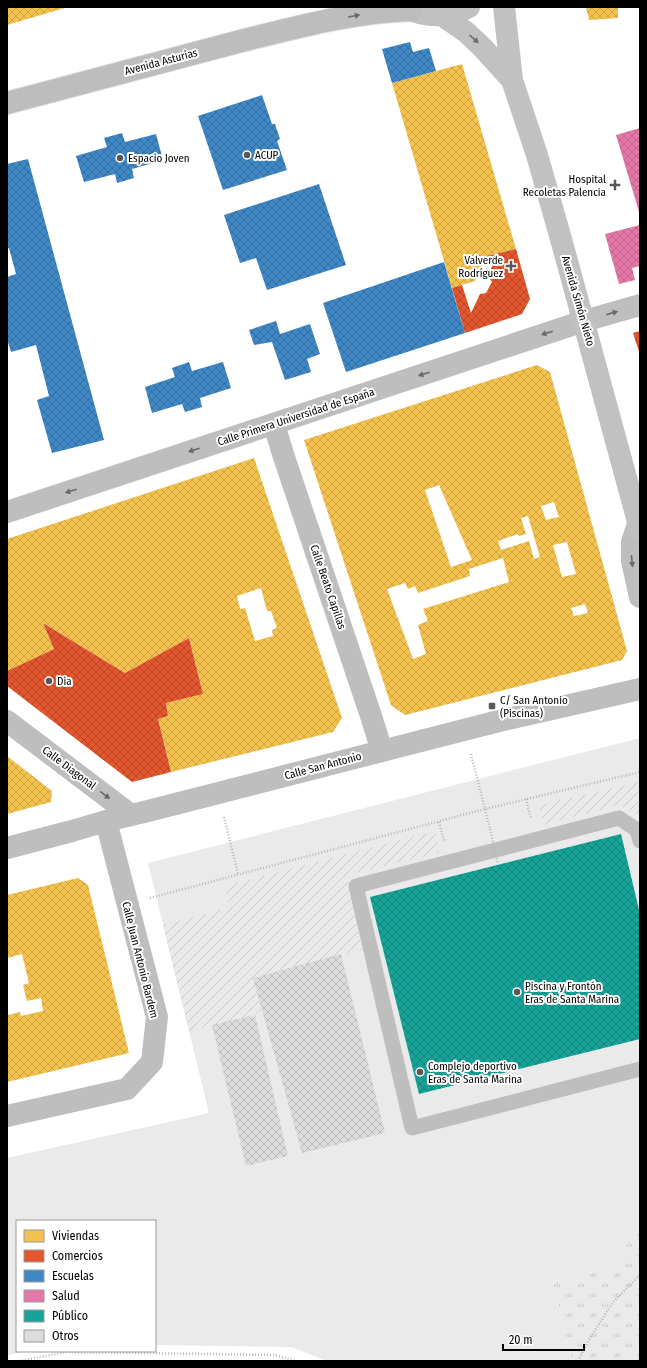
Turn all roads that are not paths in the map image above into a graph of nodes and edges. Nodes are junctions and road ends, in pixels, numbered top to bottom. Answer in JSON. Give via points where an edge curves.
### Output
{"nodes":[{"id":1,"x":333,"y":7,"type":"edge"},
{"id":2,"x":469,"y":7,"type":"edge"},
{"id":3,"x":504,"y":7,"type":"edge"},
{"id":4,"x":408,"y":8,"type":"edge"},
{"id":5,"x":443,"y":16,"type":"junction"},
{"id":6,"x":315,"y":22,"type":"junction"},
{"id":7,"x":512,"y":80,"type":"junction"},
{"id":8,"x":7,"y":103,"type":"edge"},
{"id":9,"x":640,"y":305,"type":"edge"},
{"id":10,"x":584,"y":321,"type":"junction"},
{"id":11,"x":274,"y":424,"type":"junction"},
{"id":12,"x":7,"y":512,"type":"edge"},
{"id":13,"x":639,"y":526,"type":"edge"},
{"id":14,"x":640,"y":598,"type":"edge"},
{"id":15,"x":640,"y":690,"type":"edge"},
{"id":16,"x":7,"y":721,"type":"edge"},
{"id":17,"x":382,"y":751,"type":"junction"},
{"id":18,"x":131,"y":815,"type":"junction"},
{"id":19,"x":106,"y":821,"type":"junction"},
{"id":20,"x":640,"y":841,"type":"edge"},
{"id":21,"x":7,"y":848,"type":"edge"},
{"id":22,"x":640,"y":1069,"type":"edge"},
{"id":23,"x":7,"y":1116,"type":"edge"}],
"edges":[{"from":1,"to":6,"type":"main road"},
{"from":2,"to":5,"type":"main road"},
{"from":3,"to":7,"type":"main road","name":"Avenida Simón Nieto"},
{"from":4,"to":5,"type":"main road","via":[[426,15]]},
{"from":6,"to":4,"type":"main road","name":"Avenida Asturias","one_way":true},
{"from":5,"to":7,"type":"main road","name":"Avenida Simón Nieto","one_way":true,"via":[[466,32]]},
{"from":6,"to":8,"type":"main road","name":"Avenida Asturias"},
{"from":7,"to":10,"type":"main road","name":"Avenida Simón Nieto","via":[[537,155]]},
{"from":10,"to":9,"type":"street","name":"Calle Primera Universidad de España","one_way":true},
{"from":10,"to":11,"type":"street","name":"Calle Primera Universidad de España","one_way":true},
{"from":10,"to":13,"type":"main road","name":"Avenida Simón Nieto"},
{"from":11,"to":12,"type":"street","name":"Calle Primera Universidad de España","one_way":true},
{"from":11,"to":17,"type":"street","name":"Calle Beato Capillas"},
{"from":13,"to":14,"type":"street","name":"Avenida Simón Nieto","one_way":true,"via":[[632,542],[632,561]]},
{"from":15,"to":17,"type":"street","name":"Calle San Antonio","via":[[495,722]]},
{"from":16,"to":18,"type":"street","name":"Calle Diagonal","one_way":true},
{"from":17,"to":18,"type":"street","name":"Calle San Antonio"},
{"from":18,"to":19,"type":"street","name":"Calle San Antonio"},
{"from":19,"to":21,"type":"street","name":"Calle San Antonio"},
{"from":19,"to":23,"type":"street","name":"Calle Juan Antonio Bardem","via":[[157,1017],[152,1062],[127,1089]]},
{"from":20,"to":22,"type":"lane","via":[[637,830],[619,818],[356,886],[412,1128]]}]}
